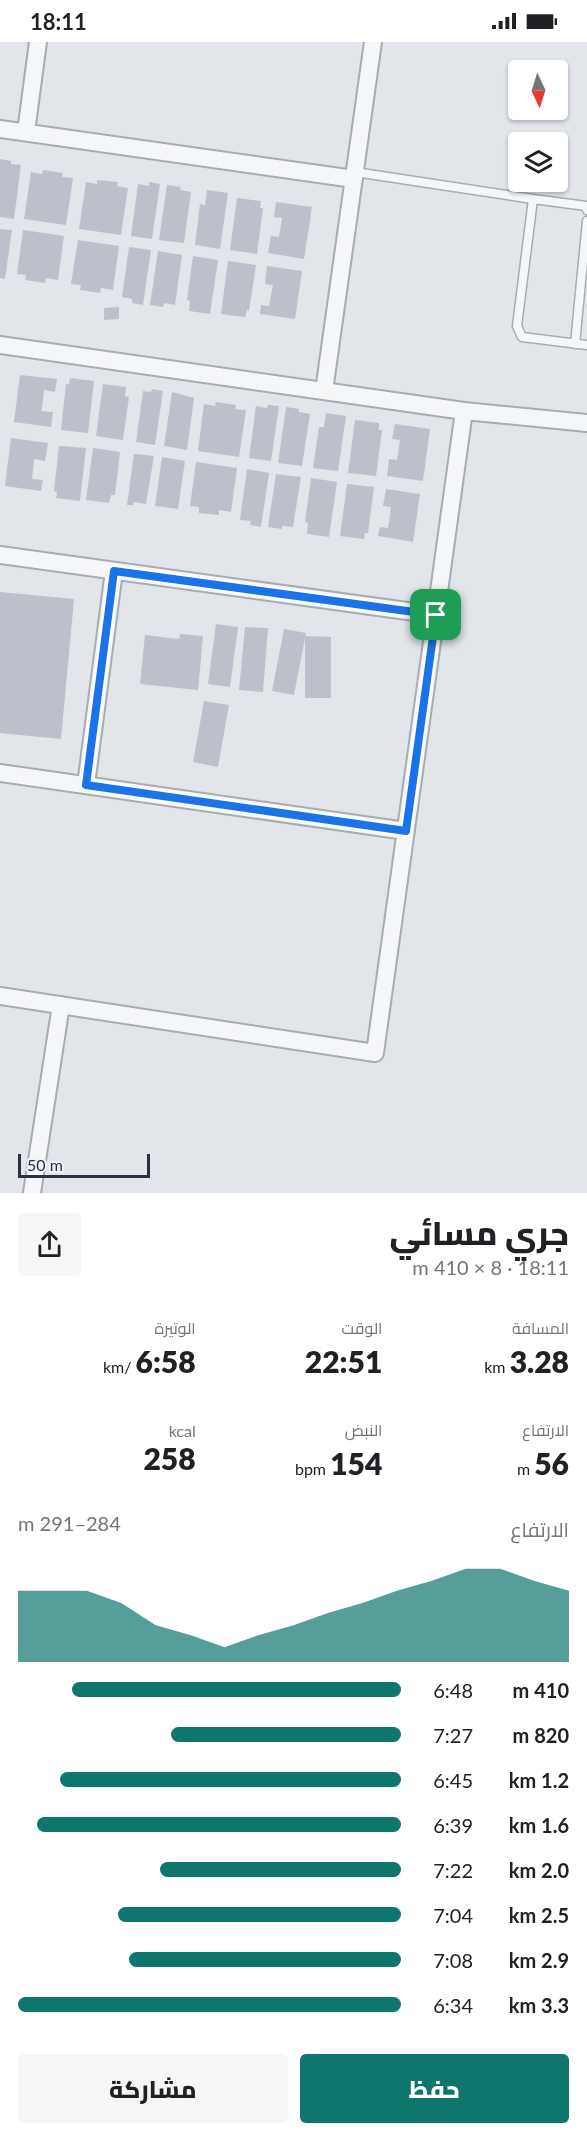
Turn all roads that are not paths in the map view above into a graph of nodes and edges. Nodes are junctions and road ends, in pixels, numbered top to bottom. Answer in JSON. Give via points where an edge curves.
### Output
{"nodes":[{"id":1,"x":38,"y":42,"type":"edge"},
{"id":2,"x":373,"y":42,"type":"edge"},
{"id":3,"x":0,"y":129,"type":"edge"},
{"id":4,"x":26,"y":132,"type":"junction"},
{"id":5,"x":354,"y":176,"type":"junction"},
{"id":6,"x":533,"y":199,"type":"junction"},
{"id":7,"x":587,"y":210,"type":"edge"},
{"id":8,"x":587,"y":221,"type":"edge"},
{"id":9,"x":575,"y":344,"type":"junction"},
{"id":10,"x":0,"y":345,"type":"edge"},
{"id":11,"x":587,"y":345,"type":"edge"},
{"id":12,"x":324,"y":391,"type":"junction"},
{"id":13,"x":464,"y":411,"type":"junction"},
{"id":14,"x":587,"y":423,"type":"edge"},
{"id":15,"x":0,"y":555,"type":"edge"},
{"id":16,"x":114,"y":571,"type":"junction"},
{"id":17,"x":436,"y":615,"type":"junction"},
{"id":18,"x":0,"y":773,"type":"edge"},
{"id":19,"x":86,"y":785,"type":"junction"},
{"id":20,"x":406,"y":831,"type":"junction"},
{"id":21,"x":0,"y":996,"type":"edge"},
{"id":22,"x":61,"y":1005,"type":"junction"},
{"id":23,"x":32,"y":1193,"type":"edge"}],
"edges":[{"from":1,"to":4,"type":"street"},
{"from":2,"to":5,"type":"street"},
{"from":3,"to":4,"type":"street"},
{"from":4,"to":5,"type":"street"},
{"from":5,"to":6,"type":"lane"},
{"from":5,"to":12,"type":"street"},
{"from":6,"to":7,"type":"lane","via":[[586,206]]},
{"from":6,"to":9,"type":"lane","via":[[517,326],[522,337]]},
{"from":8,"to":9,"type":"lane"},
{"from":9,"to":11,"type":"lane"},
{"from":10,"to":12,"type":"street"},
{"from":12,"to":13,"type":"street"},
{"from":13,"to":14,"type":"street"},
{"from":13,"to":17,"type":"street"},
{"from":15,"to":16,"type":"street"},
{"from":16,"to":17,"type":"street"},
{"from":16,"to":19,"type":"street"},
{"from":17,"to":20,"type":"street"},
{"from":18,"to":19,"type":"street"},
{"from":19,"to":20,"type":"street"},
{"from":20,"to":22,"type":"street","via":[[375,1053]]},
{"from":21,"to":22,"type":"street"},
{"from":22,"to":23,"type":"street"}]}
